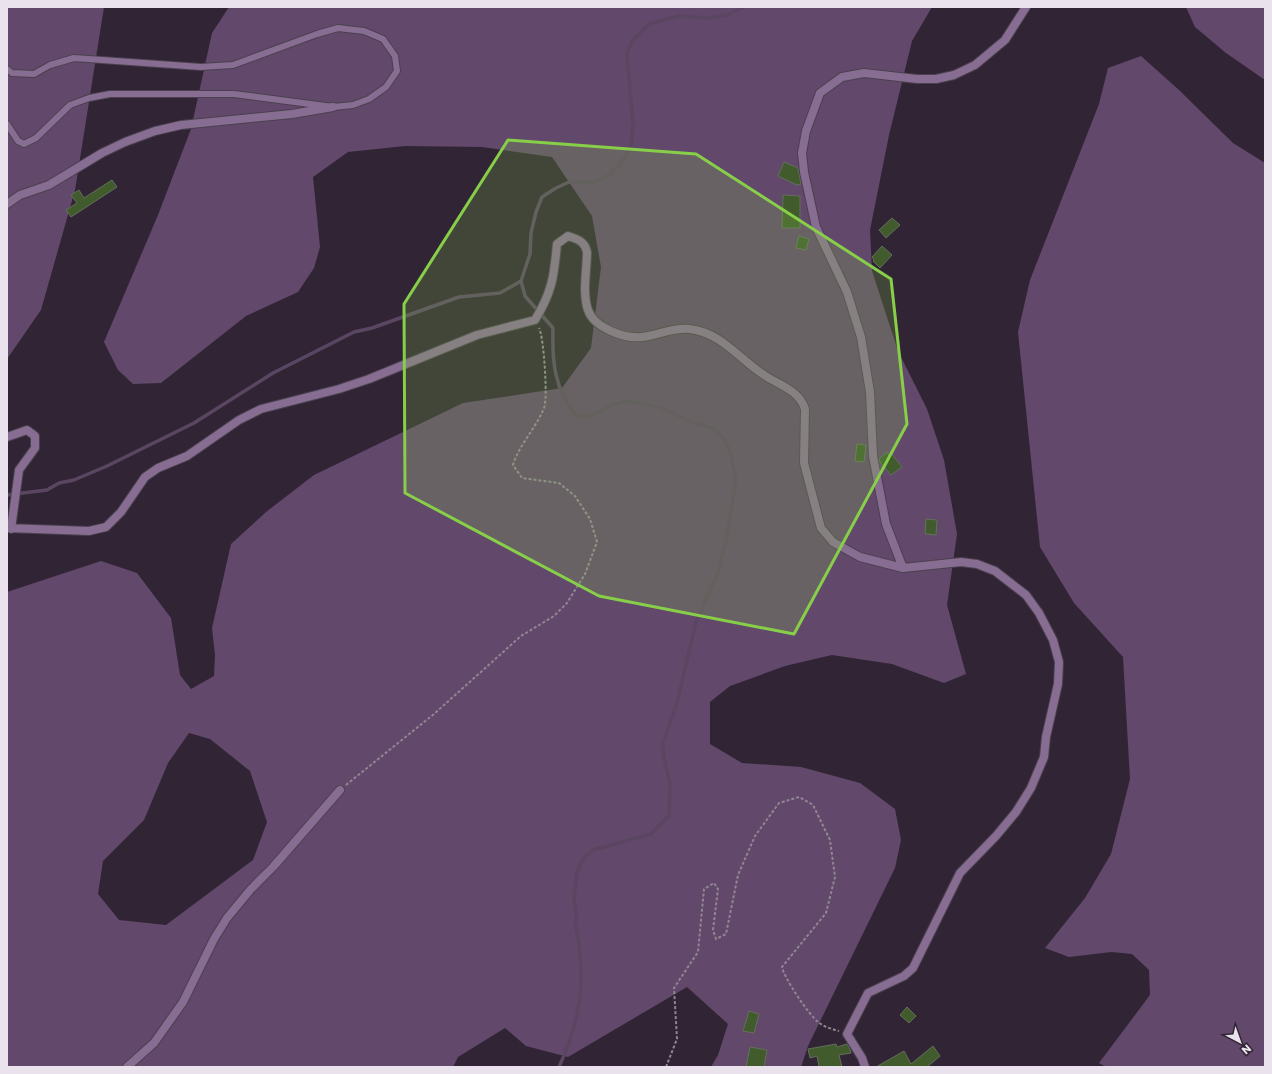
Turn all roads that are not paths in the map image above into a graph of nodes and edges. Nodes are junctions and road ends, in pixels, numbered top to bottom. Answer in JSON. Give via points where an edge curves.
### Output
{"nodes":[{"id":1,"x":1026,"y":7,"type":"edge"},
{"id":2,"x":7,"y":69,"type":"edge"},
{"id":3,"x":333,"y":107,"type":"junction"},
{"id":4,"x":7,"y":124,"type":"edge"},
{"id":5,"x":7,"y":204,"type":"edge"},
{"id":6,"x":7,"y":437,"type":"edge"},
{"id":7,"x":10,"y":526,"type":"edge"},
{"id":8,"x":903,"y":568,"type":"junction"},
{"id":9,"x":340,"y":790,"type":"road end"},
{"id":10,"x":127,"y":1067,"type":"edge"},
{"id":11,"x":865,"y":1067,"type":"edge"}],
"edges":[{"from":1,"to":8,"type":"street","via":[[1005,40],[975,65],[954,75],[936,79],[864,73],[842,77],[820,93],[806,131],[802,153],[816,227],[847,292],[861,337],[870,392],[873,456],[886,524]]},
{"from":2,"to":3,"type":"lane","via":[[12,73],[34,74],[50,65],[74,58],[201,67],[233,65],[338,28],[364,31],[383,39],[395,56],[397,71],[386,87],[369,99],[353,105]]},
{"from":3,"to":4,"type":"lane","via":[[234,94],[110,94],[70,105],[36,138],[24,144],[18,141]]},
{"from":3,"to":5,"type":"street","via":[[292,114],[181,125],[155,131],[114,147],[49,185],[20,195]]},
{"from":6,"to":7,"type":"street","via":[[27,430],[35,436],[35,448],[19,470]]},
{"from":7,"to":8,"type":"street","via":[[89,530],[106,527],[121,512],[145,477],[158,468],[187,456],[239,420],[261,409],[363,381],[477,335],[535,320],[546,302],[553,282],[557,244],[568,236],[586,245],[586,301],[589,311],[606,329],[620,335],[642,337],[690,329],[710,334],[730,346],[764,376],[789,389],[803,402],[804,464],[821,528],[833,542],[860,558]]},
{"from":8,"to":11,"type":"street","via":[[961,562],[977,564],[995,572],[1020,590],[1039,613],[1053,640],[1059,662],[1058,684],[1044,757],[1027,794],[996,836],[960,873],[913,968],[904,976],[868,993],[847,1034]]},
{"from":9,"to":10,"type":"street","via":[[227,918],[179,1008],[154,1043]]}]}
